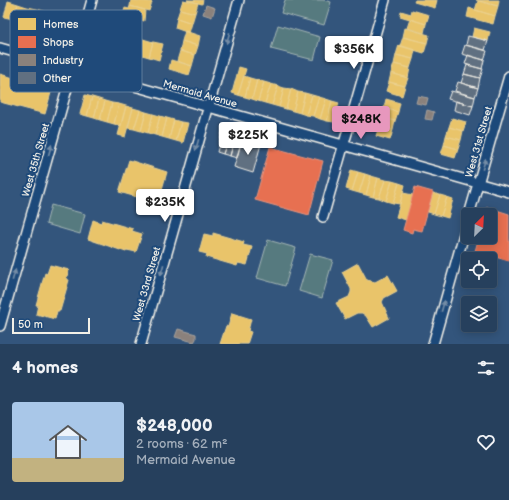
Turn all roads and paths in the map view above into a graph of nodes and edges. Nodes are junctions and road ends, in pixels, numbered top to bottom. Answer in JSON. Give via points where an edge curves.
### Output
{"nodes":[{"id":1,"x":92,"y":0,"type":"edge"},
{"id":2,"x":239,"y":0,"type":"edge"},
{"id":3,"x":385,"y":0,"type":"edge"},
{"id":4,"x":89,"y":10,"type":"edge"},
{"id":5,"x":0,"y":48,"type":"edge"},
{"id":6,"x":10,"y":51,"type":"edge"},
{"id":7,"x":509,"y":76,"type":"edge"},
{"id":8,"x":142,"y":88,"type":"edge"},
{"id":9,"x":66,"y":92,"type":"edge"},
{"id":10,"x":208,"y":107,"type":"junction"},
{"id":11,"x":344,"y":146,"type":"junction"},
{"id":12,"x":478,"y":184,"type":"junction"},
{"id":13,"x":509,"y":192,"type":"edge"},
{"id":14,"x":471,"y":208,"type":"edge"},
{"id":15,"x":323,"y":217,"type":"dead end"},
{"id":16,"x":461,"y":244,"type":"edge"},
{"id":17,"x":0,"y":326,"type":"edge"},
{"id":18,"x":141,"y":344,"type":"edge"},
{"id":19,"x":433,"y":344,"type":"edge"}],
"edges":[{"from":1,"to":4,"type":"street","name":"West 35th Street"},
{"from":2,"to":10,"type":"street","name":"West 33rd Street","one_way":true},
{"from":3,"to":11,"type":"street"},
{"from":5,"to":6,"type":"street","name":"Mermaid Avenue"},
{"from":12,"to":7,"type":"street","name":"West 31st Street","one_way":true},
{"from":8,"to":10,"type":"street","name":"Mermaid Avenue"},
{"from":17,"to":9,"type":"street","name":"West 35th Street","one_way":true},
{"from":10,"to":11,"type":"street","name":"Mermaid Avenue"},
{"from":10,"to":18,"type":"street","name":"West 33rd Street","one_way":true},
{"from":11,"to":12,"type":"street","name":"Mermaid Avenue"},
{"from":11,"to":15,"type":"street"},
{"from":12,"to":13,"type":"street","name":"Mermaid Avenue"},
{"from":12,"to":14,"type":"street","name":"West 31st Street"},
{"from":19,"to":16,"type":"street","one_way":true}]}
